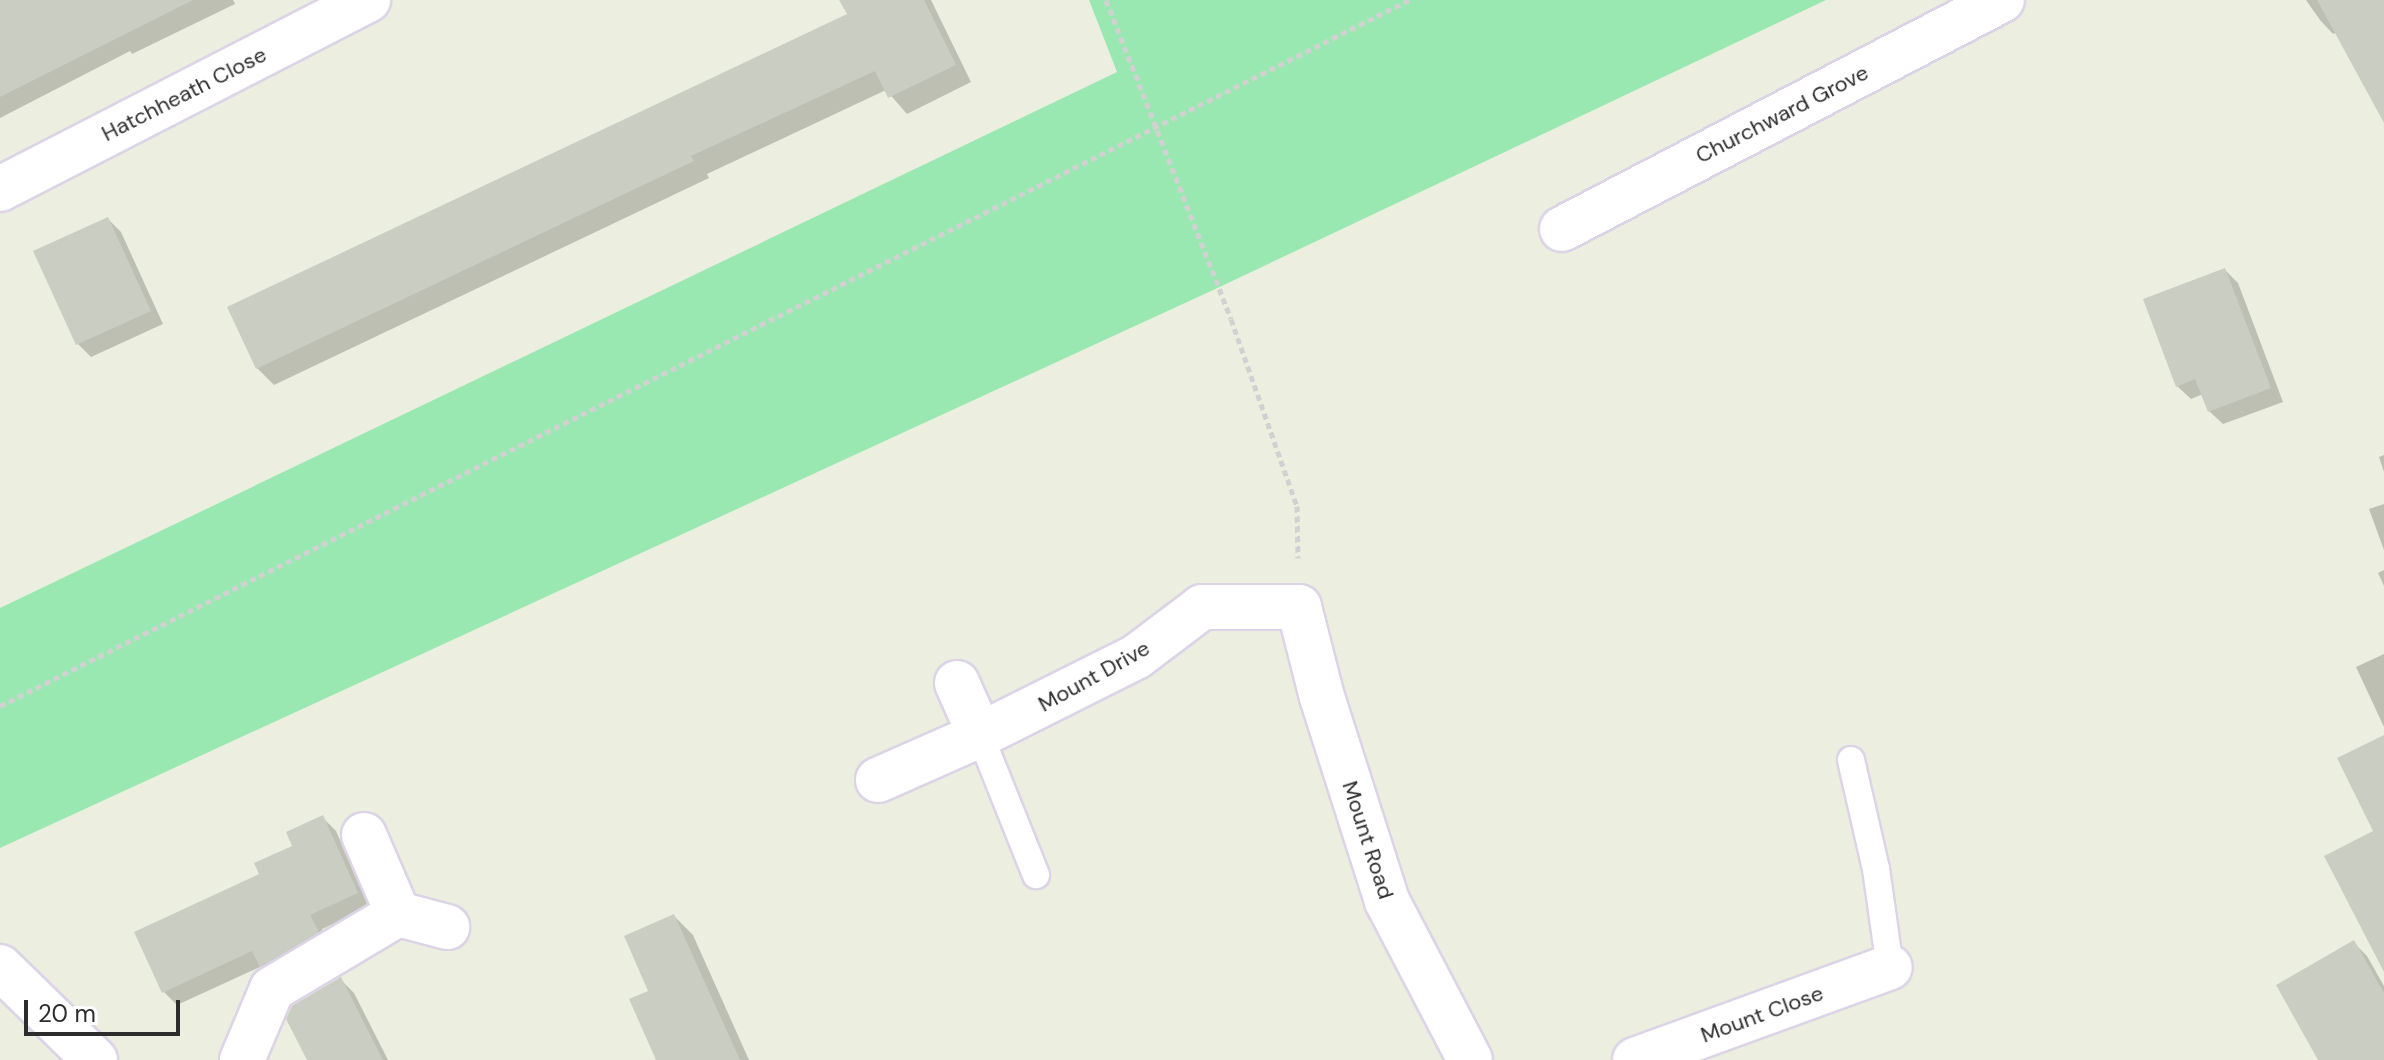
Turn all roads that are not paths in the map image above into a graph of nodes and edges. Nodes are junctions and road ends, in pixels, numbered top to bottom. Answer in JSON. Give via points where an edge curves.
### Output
{"nodes":[{"id":1,"x":368,"y":0,"type":"edge"},
{"id":2,"x":2002,"y":0,"type":"edge"},
{"id":3,"x":0,"y":189,"type":"edge"},
{"id":4,"x":1562,"y":229,"type":"dead end"},
{"id":5,"x":1299,"y":607,"type":"joint"},
{"id":6,"x":957,"y":683,"type":"dead end"},
{"id":7,"x":980,"y":735,"type":"junction"},
{"id":8,"x":1851,"y":760,"type":"dead end"},
{"id":9,"x":878,"y":780,"type":"dead end"},
{"id":10,"x":364,"y":835,"type":"dead end"},
{"id":11,"x":1036,"y":875,"type":"dead end"},
{"id":12,"x":398,"y":914,"type":"junction"},
{"id":13,"x":447,"y":927,"type":"dead end"},
{"id":14,"x":0,"y":967,"type":"edge"},
{"id":15,"x":1890,"y":967,"type":"joint"},
{"id":16,"x":95,"y":1060,"type":"edge"},
{"id":17,"x":242,"y":1060,"type":"edge"},
{"id":18,"x":1470,"y":1060,"type":"edge"},
{"id":19,"x":1635,"y":1060,"type":"edge"}],
"edges":[{"from":1,"to":3,"type":"street","name":"Hatchheath Close"},
{"from":2,"to":4,"type":"street","name":"Churchward Grove"},
{"from":5,"to":7,"type":"street","name":"Mount Drive","via":[[1202,607],[1136,657]]},
{"from":5,"to":18,"type":"street","name":"Mount Road","via":[[1387,901]]},
{"from":6,"to":7,"type":"street"},
{"from":7,"to":9,"type":"street","name":"Mount Drive"},
{"from":7,"to":11,"type":"lane"},
{"from":8,"to":15,"type":"lane","via":[[1876,869]]},
{"from":10,"to":12,"type":"street"},
{"from":12,"to":13,"type":"street"},
{"from":12,"to":17,"type":"street","via":[[272,989]]},
{"from":14,"to":16,"type":"street"},
{"from":15,"to":19,"type":"street","name":"Mount Close"}]}
